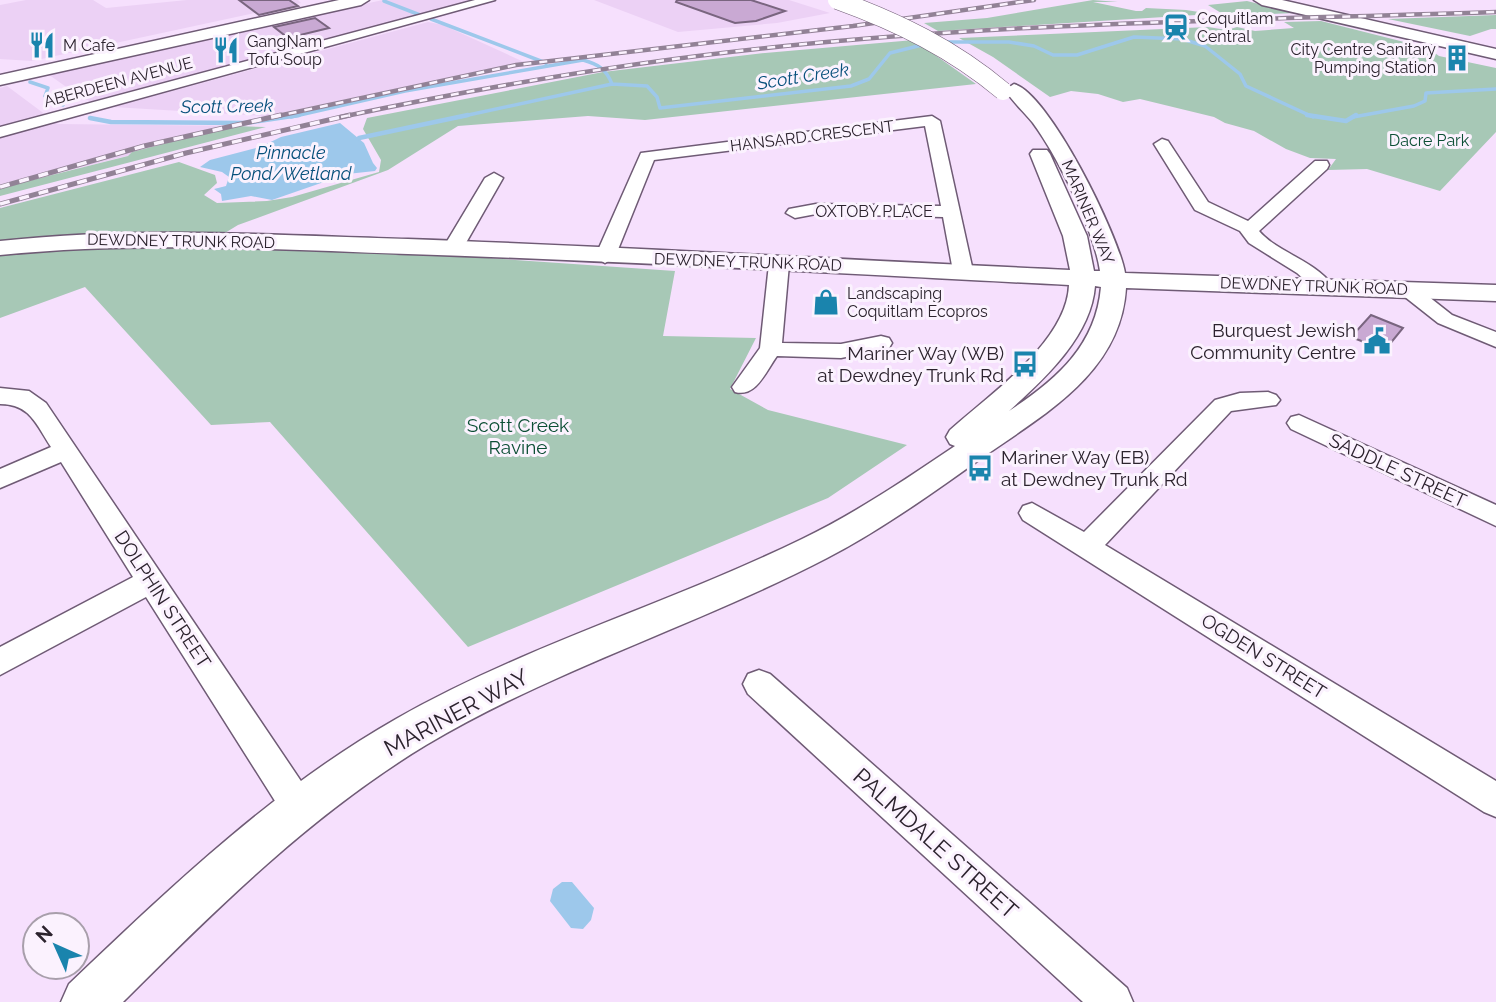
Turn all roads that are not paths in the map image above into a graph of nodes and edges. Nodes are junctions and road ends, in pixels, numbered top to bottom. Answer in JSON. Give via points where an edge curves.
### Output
{"nodes":[{"id":1,"x":329,"y":0,"type":"edge"},
{"id":2,"x":361,"y":0,"type":"edge"},
{"id":3,"x":489,"y":0,"type":"edge"},
{"id":4,"x":837,"y":0,"type":"edge"},
{"id":5,"x":854,"y":0,"type":"edge"},
{"id":6,"x":1262,"y":0,"type":"edge"},
{"id":7,"x":1284,"y":0,"type":"edge"},
{"id":8,"x":418,"y":19,"type":"joint"},
{"id":9,"x":1496,"y":52,"type":"edge"},
{"id":10,"x":0,"y":73,"type":"edge"},
{"id":11,"x":0,"y":80,"type":"edge"},
{"id":12,"x":1009,"y":90,"type":"junction"},
{"id":13,"x":0,"y":132,"type":"edge"},
{"id":14,"x":1162,"y":144,"type":"dead end"},
{"id":15,"x":1321,"y":165,"type":"dead end"},
{"id":16,"x":494,"y":178,"type":"dead end"},
{"id":17,"x":953,"y":212,"type":"junction"},
{"id":18,"x":795,"y":213,"type":"dead end"},
{"id":19,"x":1250,"y":228,"type":"junction"},
{"id":20,"x":1105,"y":246,"type":"junction"},
{"id":21,"x":0,"y":248,"type":"edge"},
{"id":22,"x":453,"y":248,"type":"junction"},
{"id":23,"x":605,"y":257,"type":"junction"},
{"id":24,"x":779,"y":264,"type":"junction"},
{"id":25,"x":963,"y":271,"type":"junction"},
{"id":26,"x":1014,"y":274,"type":"junction"},
{"id":27,"x":1083,"y":276,"type":"junction"},
{"id":28,"x":1114,"y":278,"type":"junction"},
{"id":29,"x":1185,"y":283,"type":"junction"},
{"id":30,"x":1323,"y":286,"type":"junction"},
{"id":31,"x":1407,"y":289,"type":"junction"},
{"id":32,"x":1496,"y":293,"type":"edge"},
{"id":33,"x":1077,"y":308,"type":"junction"},
{"id":34,"x":1110,"y":313,"type":"junction"},
{"id":35,"x":1496,"y":340,"type":"edge"},
{"id":36,"x":881,"y":343,"type":"dead end"},
{"id":37,"x":771,"y":349,"type":"junction"},
{"id":38,"x":743,"y":387,"type":"dead end"},
{"id":39,"x":11,"y":396,"type":"edge"},
{"id":40,"x":1268,"y":400,"type":"dead end"},
{"id":41,"x":1299,"y":423,"type":"dead end"},
{"id":42,"x":66,"y":450,"type":"junction"},
{"id":43,"x":0,"y":479,"type":"edge"},
{"id":44,"x":882,"y":510,"type":"junction"},
{"id":45,"x":1032,"y":513,"type":"dead end"},
{"id":46,"x":1496,"y":516,"type":"edge"},
{"id":47,"x":1087,"y":546,"type":"junction"},
{"id":48,"x":150,"y":581,"type":"junction"},
{"id":49,"x":0,"y":662,"type":"edge"},
{"id":50,"x":759,"y":684,"type":"dead end"},
{"id":51,"x":1496,"y":800,"type":"edge"},
{"id":52,"x":299,"y":808,"type":"junction"},
{"id":53,"x":87,"y":1002,"type":"edge"},
{"id":54,"x":1113,"y":1002,"type":"edge"}],
"edges":[{"from":1,"to":10,"type":"main road"},
{"from":2,"to":11,"type":"main road"},
{"from":3,"to":8,"type":"street","name":"ABERDEEN AVENUE"},
{"from":4,"to":12,"type":"main road","name":"MARINER WAY","bridge":true,"via":[[929,39]]},
{"from":5,"to":12,"type":"main road","name":"MARINER WAY","bridge":true,"via":[[947,42],[986,67]]},
{"from":6,"to":9,"type":"main road"},
{"from":7,"to":9,"type":"main road"},
{"from":8,"to":13,"type":"street","name":"ABERDEEN AVENUE"},
{"from":12,"to":20,"type":"main road","name":"MARINER WAY","via":[[1040,118],[1062,151]]},
{"from":12,"to":27,"type":"main road","name":"MARINER WAY","via":[[1076,245]]},
{"from":14,"to":19,"type":"street","via":[[1201,206]]},
{"from":15,"to":19,"type":"street"},
{"from":16,"to":22,"type":"street"},
{"from":17,"to":18,"type":"street","name":"OXTOBY PLACE","via":[[816,209]]},
{"from":17,"to":23,"type":"street","name":"HANSARD CRESCENT","via":[[932,121],[647,156]]},
{"from":17,"to":25,"type":"street","name":"HANSARD CRESCENT"},
{"from":19,"to":30,"type":"street","via":[[1252,236],[1304,268]]},
{"from":20,"to":28,"type":"main road","name":"MARINER WAY"},
{"from":20,"to":29,"type":"main road"},
{"from":21,"to":22,"type":"main road","name":"DEWDNEY TRUNK ROAD","via":[[165,238]]},
{"from":22,"to":23,"type":"main road","name":"DEWDNEY TRUNK ROAD"},
{"from":23,"to":24,"type":"main road","name":"DEWDNEY TRUNK ROAD"},
{"from":24,"to":25,"type":"main road","name":"DEWDNEY TRUNK ROAD"},
{"from":24,"to":37,"type":"street"},
{"from":25,"to":26,"type":"main road","name":"DEWDNEY TRUNK ROAD"},
{"from":26,"to":27,"type":"main road","name":"DEWDNEY TRUNK ROAD"},
{"from":26,"to":33,"type":"main road"},
{"from":27,"to":28,"type":"main road","name":"DEWDNEY TRUNK ROAD"},
{"from":27,"to":33,"type":"main road","name":"MARINER WAY"},
{"from":28,"to":29,"type":"main road","name":"DEWDNEY TRUNK ROAD"},
{"from":28,"to":34,"type":"main road","name":"MARINER WAY"},
{"from":29,"to":30,"type":"main road","name":"DEWDNEY TRUNK ROAD"},
{"from":29,"to":34,"type":"main road"},
{"from":30,"to":31,"type":"main road","name":"DEWDNEY TRUNK ROAD"},
{"from":31,"to":32,"type":"main road","name":"DEWDNEY TRUNK ROAD"},
{"from":31,"to":35,"type":"street","via":[[1445,319]]},
{"from":33,"to":44,"type":"main road","name":"MARINER WAY","via":[[1062,339],[1042,363]]},
{"from":34,"to":44,"type":"main road","name":"MARINER WAY","via":[[1098,342],[1068,381]]},
{"from":36,"to":37,"type":"street","via":[[841,351]]},
{"from":37,"to":38,"type":"street"},
{"from":39,"to":42,"type":"street","name":"DOLPHIN STREET","via":[[38,408]]},
{"from":40,"to":47,"type":"street","via":[[1223,405]]},
{"from":41,"to":46,"type":"street","name":"SADDLE STREET"},
{"from":42,"to":43,"type":"street"},
{"from":42,"to":48,"type":"street","name":"DOLPHIN STREET"},
{"from":44,"to":52,"type":"main road","name":"MARINER WAY","via":[[789,561],[461,704],[370,757]]},
{"from":45,"to":47,"type":"street","name":"OGDEN STREET"},
{"from":47,"to":51,"type":"street","name":"OGDEN STREET"},
{"from":48,"to":49,"type":"street"},
{"from":48,"to":52,"type":"street","name":"DOLPHIN STREET"},
{"from":50,"to":54,"type":"street","name":"PALMDALE STREET"},
{"from":52,"to":53,"type":"main road","name":"MARINER WAY","via":[[213,878]]}]}
